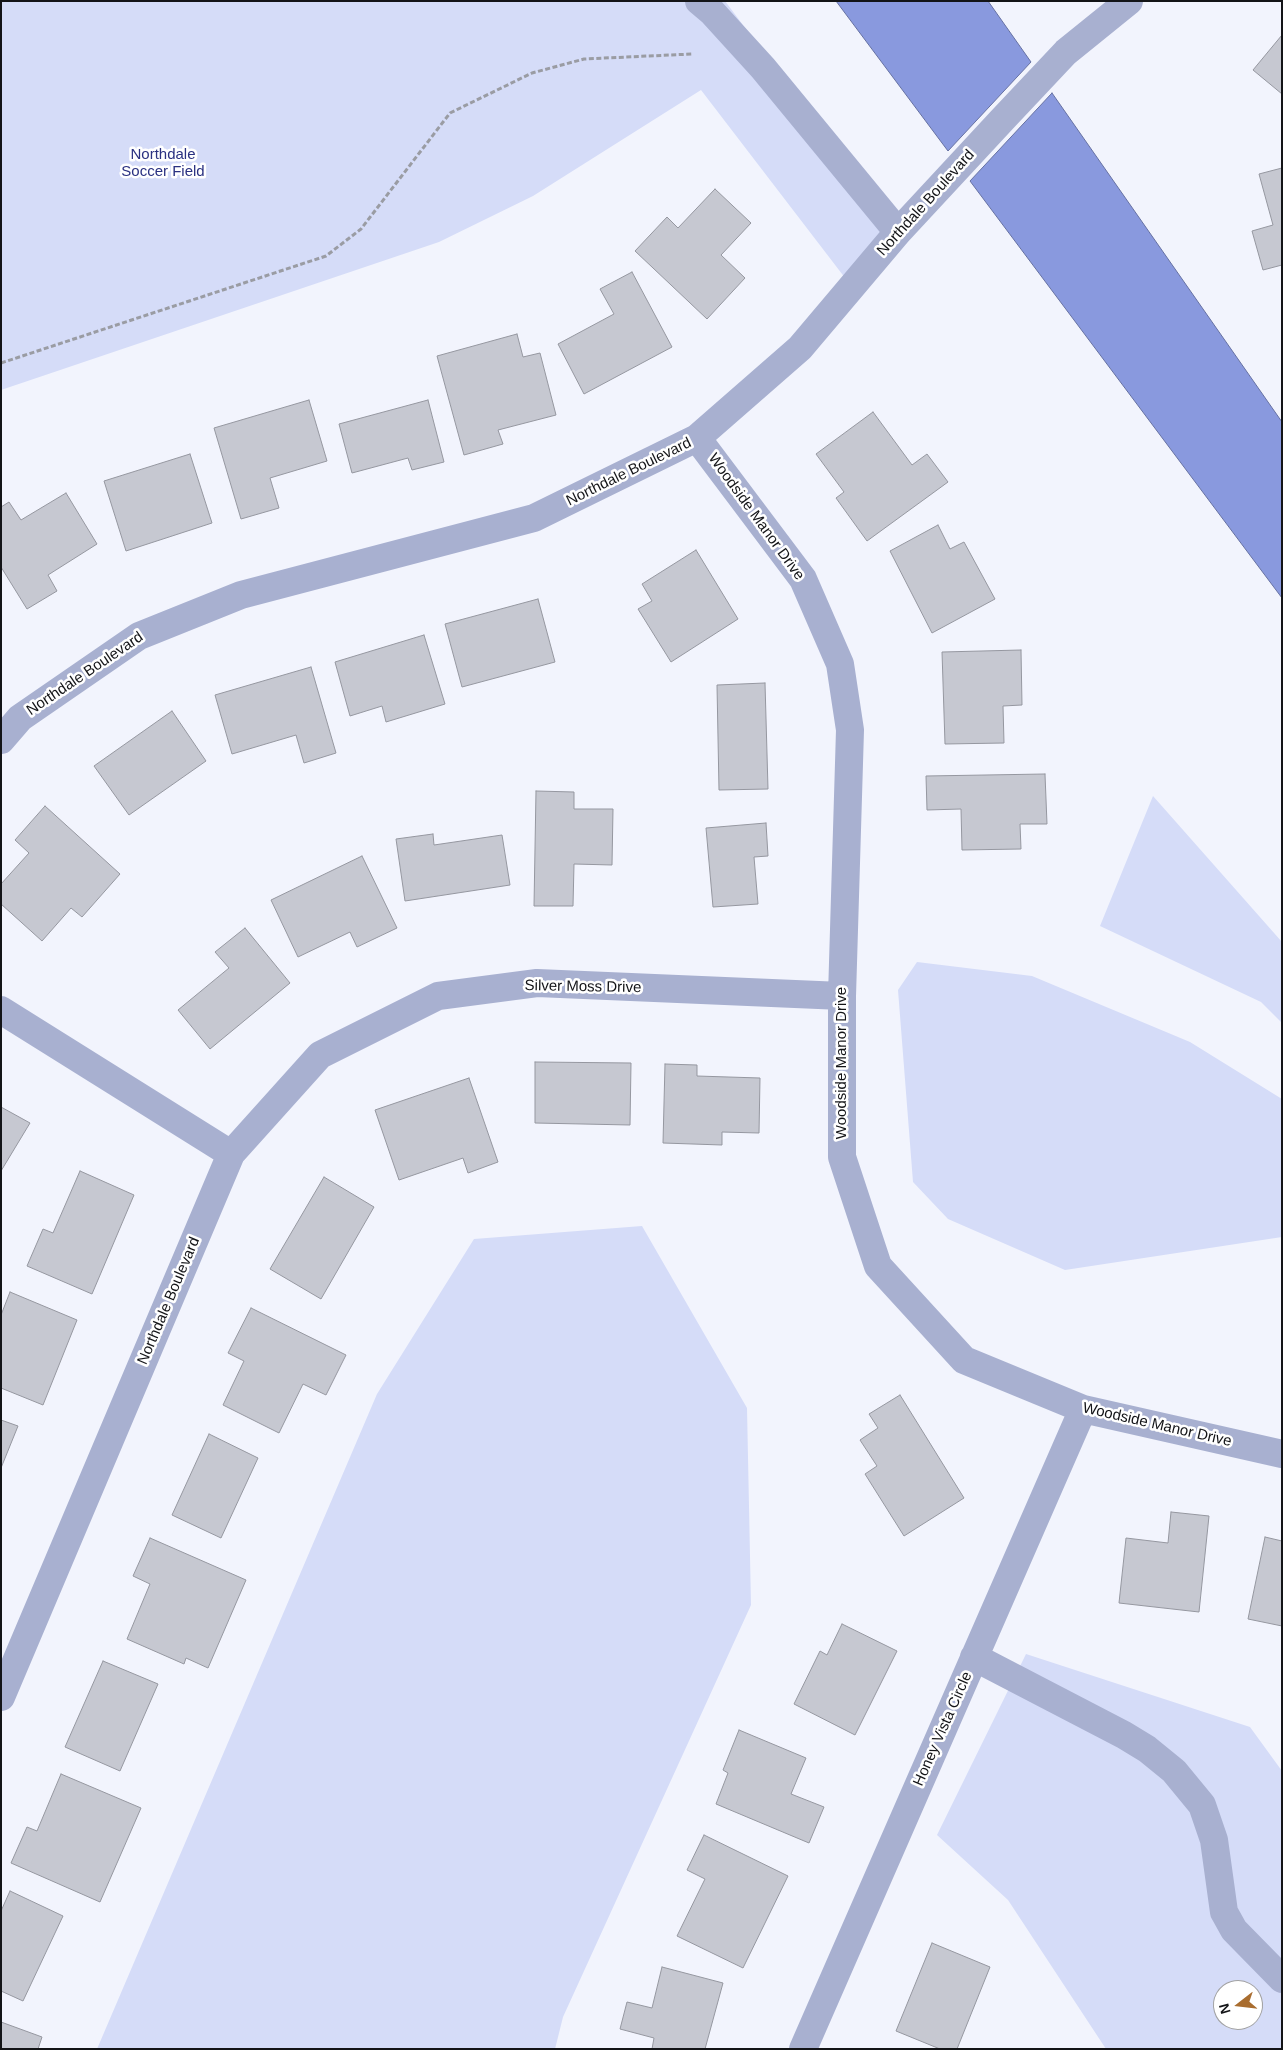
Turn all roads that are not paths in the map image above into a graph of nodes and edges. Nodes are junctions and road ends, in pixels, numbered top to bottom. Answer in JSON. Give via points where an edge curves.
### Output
{"nodes":[{"id":1,"x":699,"y":1,"type":"edge"},
{"id":2,"x":1129,"y":1,"type":"edge"},
{"id":3,"x":898,"y":232,"type":"junction"},
{"id":4,"x":697,"y":438,"type":"junction"},
{"id":5,"x":1,"y":740,"type":"edge"},
{"id":6,"x":842,"y":996,"type":"junction"},
{"id":7,"x":1,"y":1010,"type":"edge"},
{"id":8,"x":231,"y":1154,"type":"junction"},
{"id":9,"x":1083,"y":1409,"type":"junction"},
{"id":10,"x":1282,"y":1454,"type":"edge"},
{"id":11,"x":974,"y":1657,"type":"junction"},
{"id":12,"x":1,"y":1697,"type":"edge"},
{"id":13,"x":1282,"y":1979,"type":"edge"},
{"id":14,"x":803,"y":2049,"type":"edge"}],
"edges":[{"from":1,"to":3,"type":"street","via":[[763,68]]},
{"from":2,"to":3,"type":"street","name":"Northdale Boulevard","via":[[1066,52]]},
{"from":3,"to":4,"type":"street","name":"Northdale Boulevard","via":[[800,348]]},
{"from":4,"to":5,"type":"street","name":"Northdale Boulevard","via":[[534,518],[241,595],[139,636],[20,718]]},
{"from":4,"to":6,"type":"street","name":"Woodside Manor Drive","via":[[803,579],[840,664],[850,730]]},
{"from":6,"to":8,"type":"street","name":"Silver Moss Drive","via":[[537,983],[438,996],[320,1055]]},
{"from":6,"to":9,"type":"street","name":"Woodside Manor Drive","via":[[842,1156],[878,1266],[964,1360]]},
{"from":7,"to":8,"type":"street"},
{"from":8,"to":12,"type":"street","name":"Northdale Boulevard"},
{"from":9,"to":10,"type":"street","name":"Woodside Manor Drive"},
{"from":9,"to":11,"type":"street","name":"Honey Vista Circle"},
{"from":11,"to":13,"type":"street","via":[[1124,1735],[1174,1771],[1202,1805],[1216,1849],[1224,1912],[1234,1930]]},
{"from":11,"to":14,"type":"street","name":"Honey Vista Circle"}]}
